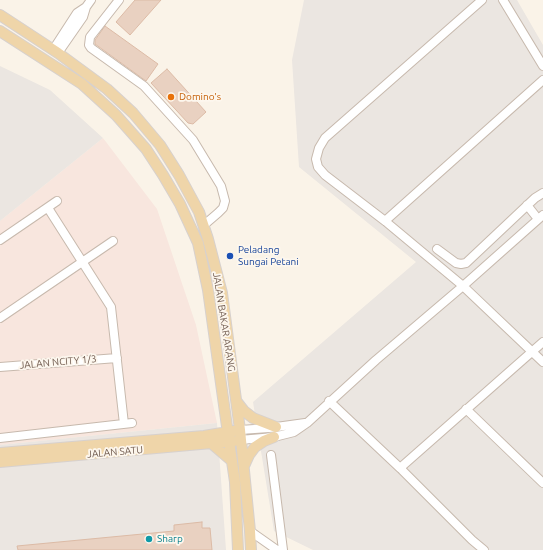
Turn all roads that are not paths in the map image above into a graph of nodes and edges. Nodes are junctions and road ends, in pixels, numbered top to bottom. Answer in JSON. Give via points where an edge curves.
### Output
{"nodes":[{"id":1,"x":119,"y":0,"type":"edge"},
{"id":2,"x":482,"y":0,"type":"edge"},
{"id":3,"x":503,"y":0,"type":"edge"},
{"id":4,"x":88,"y":3,"type":"edge"},
{"id":5,"x":0,"y":15,"type":"edge"},
{"id":6,"x":0,"y":31,"type":"edge"},
{"id":7,"x":56,"y":52,"type":"junction"},
{"id":8,"x":543,"y":66,"type":"edge"},
{"id":9,"x":543,"y":80,"type":"edge"},
{"id":10,"x":543,"y":193,"type":"edge"},
{"id":11,"x":58,"y":202,"type":"dead end"},
{"id":12,"x":527,"y":205,"type":"junction"},
{"id":13,"x":48,"y":208,"type":"junction"},
{"id":14,"x":540,"y":217,"type":"edge"},
{"id":15,"x":384,"y":221,"type":"junction"},
{"id":16,"x":204,"y":225,"type":"junction"},
{"id":17,"x":0,"y":240,"type":"edge"},
{"id":18,"x":113,"y":241,"type":"dead end"},
{"id":19,"x":437,"y":249,"type":"dead end"},
{"id":20,"x":82,"y":262,"type":"junction"},
{"id":21,"x":463,"y":286,"type":"junction"},
{"id":22,"x":0,"y":318,"type":"edge"},
{"id":23,"x":543,"y":342,"type":"edge"},
{"id":24,"x":532,"y":351,"type":"junction"},
{"id":25,"x":117,"y":358,"type":"junction"},
{"id":26,"x":543,"y":362,"type":"edge"},
{"id":27,"x":0,"y":367,"type":"edge"},
{"id":28,"x":329,"y":401,"type":"junction"},
{"id":29,"x":237,"y":402,"type":"junction"},
{"id":30,"x":466,"y":409,"type":"junction"},
{"id":31,"x":225,"y":415,"type":"junction"},
{"id":32,"x":275,"y":432,"type":"junction"},
{"id":33,"x":240,"y":435,"type":"junction"},
{"id":34,"x":228,"y":436,"type":"junction"},
{"id":35,"x":0,"y":438,"type":"edge"},
{"id":36,"x":208,"y":439,"type":"junction"},
{"id":37,"x":0,"y":453,"type":"edge"},
{"id":38,"x":271,"y":455,"type":"dead end"},
{"id":39,"x":232,"y":461,"type":"junction"},
{"id":40,"x":0,"y":462,"type":"edge"},
{"id":41,"x":244,"y":467,"type":"junction"},
{"id":42,"x":400,"y":468,"type":"junction"},
{"id":43,"x":543,"y":483,"type":"edge"},
{"id":44,"x":250,"y":531,"type":"junction"},
{"id":45,"x":238,"y":550,"type":"edge"},
{"id":46,"x":251,"y":550,"type":"edge"},
{"id":47,"x":277,"y":550,"type":"edge"},
{"id":48,"x":284,"y":550,"type":"edge"},
{"id":49,"x":484,"y":550,"type":"edge"}],
"edges":[{"from":1,"to":16,"type":"street","via":[[90,37],[89,45],[144,86],[193,140],[221,186],[225,201],[218,214]]},
{"from":2,"to":15,"type":"street","via":[[325,138],[319,148],[316,159],[318,167]]},
{"from":3,"to":8,"type":"street"},
{"from":4,"to":7,"type":"street","via":[[77,13]]},
{"from":5,"to":7,"type":"main road","name":"JALAN BAKAR ARANG"},
{"from":6,"to":31,"type":"main road","name":"JALAN BAKAR ARANG","via":[[82,84],[116,115],[146,149],[180,204],[198,244],[208,290]]},
{"from":7,"to":16,"type":"main road","name":"JALAN BAKAR ARANG","via":[[107,89],[133,113],[160,145],[179,175]]},
{"from":9,"to":15,"type":"street"},
{"from":10,"to":12,"type":"street"},
{"from":11,"to":13,"type":"street"},
{"from":12,"to":14,"type":"street"},
{"from":12,"to":19,"type":"street","via":[[466,263],[456,263]]},
{"from":13,"to":17,"type":"street"},
{"from":13,"to":20,"type":"street"},
{"from":14,"to":21,"type":"street"},
{"from":15,"to":21,"type":"street"},
{"from":16,"to":29,"type":"main road","name":"JALAN BAKAR ARANG","via":[[222,293]]},
{"from":18,"to":20,"type":"street"},
{"from":20,"to":22,"type":"street"},
{"from":20,"to":25,"type":"street","via":[[111,307]]},
{"from":21,"to":24,"type":"street"},
{"from":21,"to":28,"type":"street"},
{"from":23,"to":24,"type":"street"},
{"from":24,"to":26,"type":"street"},
{"from":24,"to":30,"type":"street"},
{"from":25,"to":27,"type":"street","name":"JALAN NCITY 1/3"},
{"from":25,"to":35,"type":"street","via":[[128,424]]},
{"from":28,"to":32,"type":"street","via":[[294,432]]},
{"from":28,"to":42,"type":"street"},
{"from":29,"to":32,"type":"main road","via":[[244,411]]},
{"from":29,"to":33,"type":"main road","name":"JALAN BAKAR ARANG"},
{"from":30,"to":42,"type":"street"},
{"from":30,"to":43,"type":"street"},
{"from":31,"to":34,"type":"main road","name":"JALAN BAKAR ARANG"},
{"from":31,"to":36,"type":"main road"},
{"from":32,"to":33,"type":"street"},
{"from":32,"to":41,"type":"main road","via":[[255,448]]},
{"from":33,"to":34,"type":"main road","name":"JALAN SATU"},
{"from":33,"to":41,"type":"main road","name":"JALAN BAKAR ARANG"},
{"from":34,"to":36,"type":"main road","name":"JALAN SATU"},
{"from":34,"to":39,"type":"main road","name":"JALAN BAKAR ARANG"},
{"from":36,"to":37,"type":"main road","name":"JALAN SATU"},
{"from":36,"to":39,"type":"main road"},
{"from":36,"to":40,"type":"main road","name":"JALAN SATU"},
{"from":38,"to":48,"type":"street"},
{"from":39,"to":45,"type":"main road","name":"JALAN BAKAR ARANG"},
{"from":41,"to":44,"type":"main road","name":"JALAN BAKAR ARANG"},
{"from":42,"to":49,"type":"street"},
{"from":44,"to":46,"type":"main road","name":"JALAN BAKAR ARANG"},
{"from":44,"to":47,"type":"street"}]}
